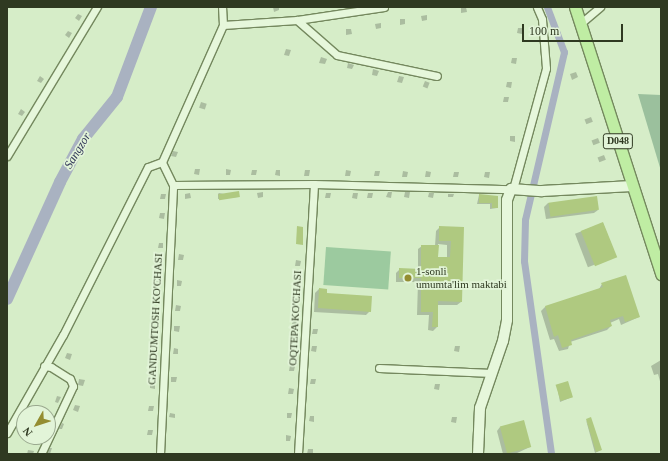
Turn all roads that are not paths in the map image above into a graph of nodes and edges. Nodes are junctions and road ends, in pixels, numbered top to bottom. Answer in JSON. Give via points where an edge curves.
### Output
{"nodes":[{"id":1,"x":97,"y":7,"type":"edge"},
{"id":2,"x":222,"y":7,"type":"edge"},
{"id":3,"x":384,"y":7,"type":"edge"},
{"id":4,"x":537,"y":7,"type":"edge"},
{"id":5,"x":575,"y":7,"type":"edge"},
{"id":6,"x":600,"y":7,"type":"edge"},
{"id":7,"x":297,"y":20,"type":"junction"},
{"id":8,"x":581,"y":23,"type":"junction"},
{"id":9,"x":223,"y":25,"type":"junction"},
{"id":10,"x":436,"y":76,"type":"dead end"},
{"id":11,"x":7,"y":156,"type":"edge"},
{"id":12,"x":162,"y":162,"type":"junction"},
{"id":13,"x":314,"y":184,"type":"junction"},
{"id":14,"x":173,"y":185,"type":"junction"},
{"id":15,"x":632,"y":186,"type":"junction"},
{"id":16,"x":515,"y":189,"type":"junction"},
{"id":17,"x":661,"y":274,"type":"edge"},
{"id":18,"x":44,"y":366,"type":"junction"},
{"id":19,"x":379,"y":368,"type":"dead end"},
{"id":20,"x":492,"y":373,"type":"junction"},
{"id":21,"x":7,"y":433,"type":"edge"},
{"id":22,"x":41,"y":454,"type":"edge"},
{"id":23,"x":160,"y":454,"type":"edge"},
{"id":24,"x":298,"y":454,"type":"edge"},
{"id":25,"x":478,"y":454,"type":"edge"}],
"edges":[{"from":1,"to":11,"type":"street"},
{"from":2,"to":9,"type":"street"},
{"from":3,"to":7,"type":"street"},
{"from":4,"to":16,"type":"street","via":[[542,19],[546,68]]},
{"from":5,"to":8,"type":"main road","number":"D048"},
{"from":6,"to":8,"type":"street"},
{"from":7,"to":9,"type":"street"},
{"from":7,"to":10,"type":"street","via":[[337,55]]},
{"from":8,"to":15,"type":"main road","number":"D048"},
{"from":9,"to":12,"type":"street"},
{"from":12,"to":14,"type":"street"},
{"from":12,"to":18,"type":"street","via":[[148,167],[63,335]]},
{"from":13,"to":14,"type":"street"},
{"from":13,"to":16,"type":"street"},
{"from":13,"to":24,"type":"street","name":"OQTEPA KO'CHASI"},
{"from":14,"to":23,"type":"street","name":"GANDUMTOSH KO'CHASI"},
{"from":15,"to":16,"type":"main road","via":[[542,191]]},
{"from":15,"to":17,"type":"main road","number":"D048"},
{"from":16,"to":20,"type":"main road","via":[[507,200],[507,320]]},
{"from":18,"to":21,"type":"street"},
{"from":18,"to":22,"type":"street","via":[[52,367],[70,379],[73,386]]},
{"from":19,"to":20,"type":"street"},
{"from":20,"to":25,"type":"main road","via":[[480,408]]}]}
